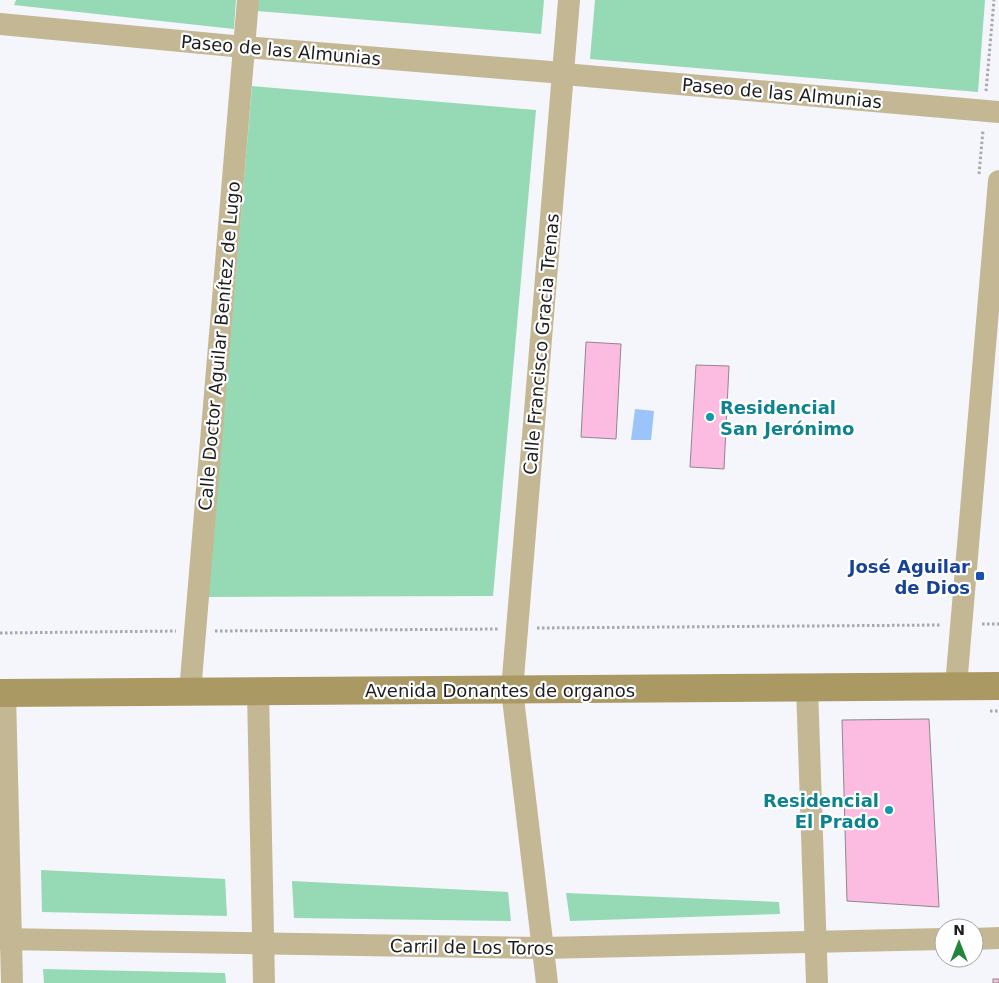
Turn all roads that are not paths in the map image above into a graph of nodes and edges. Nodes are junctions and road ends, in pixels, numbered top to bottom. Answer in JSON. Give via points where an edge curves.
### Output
{"nodes":[{"id":1,"x":248,"y":0,"type":"edge"},
{"id":2,"x":569,"y":0,"type":"edge"},
{"id":3,"x":0,"y":24,"type":"edge"},
{"id":4,"x":244,"y":47,"type":"junction"},
{"id":5,"x":564,"y":74,"type":"junction"},
{"id":6,"x":999,"y":112,"type":"edge"},
{"id":7,"x":999,"y":181,"type":"edge"},
{"id":8,"x":956,"y":686,"type":"junction"},
{"id":9,"x":999,"y":686,"type":"edge"},
{"id":10,"x":807,"y":687,"type":"junction"},
{"id":11,"x":512,"y":690,"type":"junction"},
{"id":12,"x":190,"y":692,"type":"junction"},
{"id":13,"x":258,"y":692,"type":"junction"},
{"id":14,"x":3,"y":693,"type":"edge"},
{"id":15,"x":6,"y":938,"type":"edge"},
{"id":16,"x":999,"y":938,"type":"edge"},
{"id":17,"x":934,"y":939,"type":"edge"},
{"id":18,"x":984,"y":939,"type":"edge"},
{"id":19,"x":815,"y":942,"type":"junction"},
{"id":20,"x":263,"y":943,"type":"junction"},
{"id":21,"x":543,"y":948,"type":"junction"},
{"id":22,"x":12,"y":983,"type":"edge"},
{"id":23,"x":264,"y":983,"type":"edge"},
{"id":24,"x":547,"y":983,"type":"edge"},
{"id":25,"x":816,"y":983,"type":"edge"}],
"edges":[{"from":1,"to":4,"type":"street","name":"Calle Doctor Aguilar Benítez de Lugo"},
{"from":2,"to":5,"type":"street","name":"Calle Francisco Gracia Trenas"},
{"from":3,"to":4,"type":"street","name":"Paseo de las Almunias"},
{"from":4,"to":5,"type":"street","name":"Paseo de las Almunias"},
{"from":4,"to":12,"type":"street","name":"Calle Doctor Aguilar Benítez de Lugo"},
{"from":5,"to":6,"type":"street","name":"Paseo de las Almunias"},
{"from":5,"to":11,"type":"street","name":"Calle Francisco Gracia Trenas"},
{"from":7,"to":8,"type":"street"},
{"from":8,"to":9,"type":"street","name":"Avenida Donantes de organos"},
{"from":8,"to":10,"type":"street","name":"Avenida Donantes de organos"},
{"from":10,"to":11,"type":"street","name":"Avenida Donantes de organos"},
{"from":10,"to":19,"type":"street"},
{"from":11,"to":13,"type":"street","name":"Avenida Donantes de organos"},
{"from":11,"to":21,"type":"street","name":"Calle Francisco Gracia Trenas"},
{"from":12,"to":13,"type":"street","name":"Avenida Donantes de organos"},
{"from":12,"to":14,"type":"street","name":"Avenida Donantes de organos"},
{"from":13,"to":20,"type":"street"},
{"from":14,"to":15,"type":"street"},
{"from":15,"to":20,"type":"street","name":"Carril de Los Toros"},
{"from":15,"to":22,"type":"street"},
{"from":16,"to":18,"type":"street"},
{"from":17,"to":19,"type":"street","name":"Carril de Los Toros"},
{"from":19,"to":21,"type":"street","name":"Carril de Los Toros"},
{"from":19,"to":25,"type":"street"},
{"from":20,"to":21,"type":"street","name":"Carril de Los Toros"},
{"from":20,"to":23,"type":"street"},
{"from":21,"to":24,"type":"street","name":"Calle Francisco Gracia Trenas"}]}
